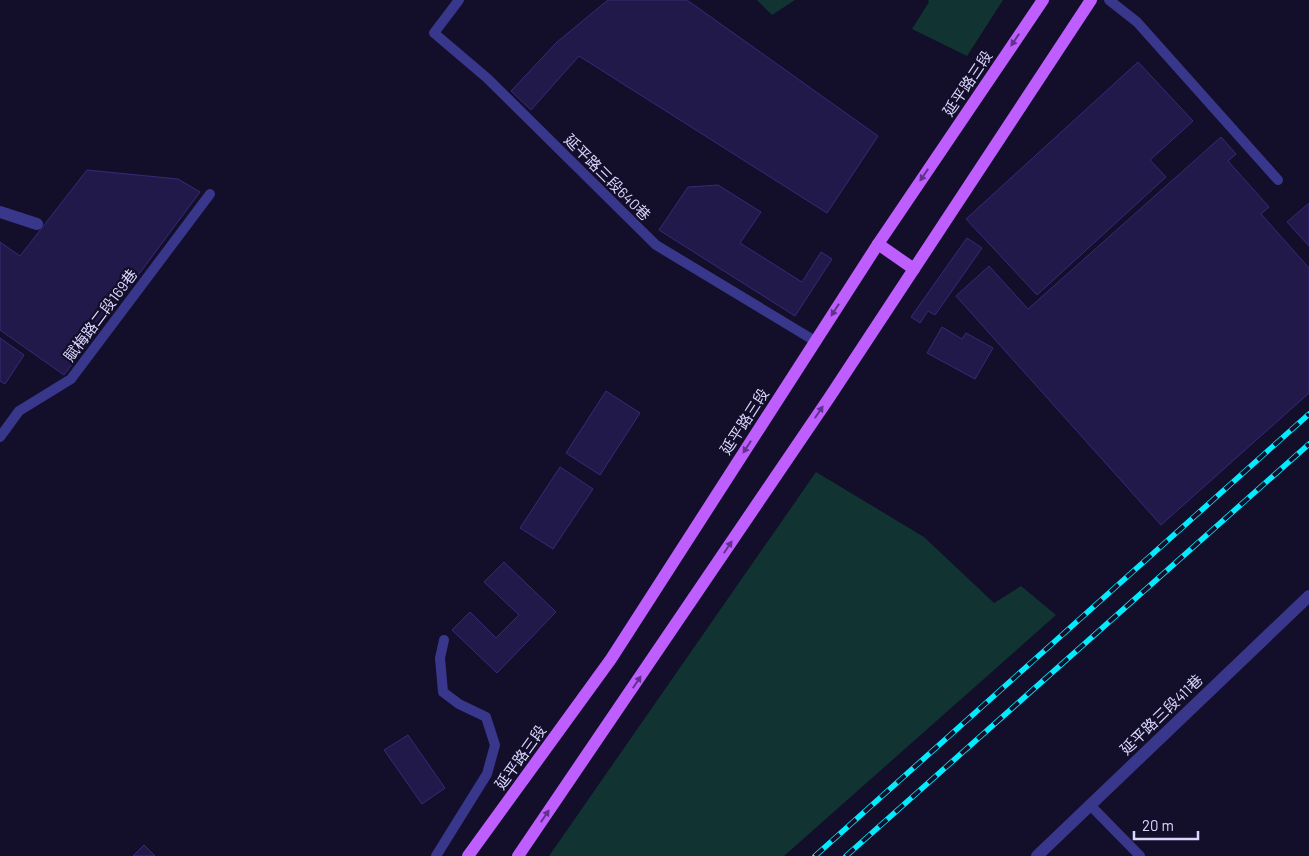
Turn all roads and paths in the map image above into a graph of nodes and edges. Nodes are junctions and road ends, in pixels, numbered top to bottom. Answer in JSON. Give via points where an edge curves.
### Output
{"nodes":[{"id":1,"x":459,"y":0,"type":"edge"},
{"id":2,"x":1042,"y":0,"type":"edge"},
{"id":3,"x":1091,"y":0,"type":"edge"},
{"id":4,"x":1109,"y":0,"type":"edge"},
{"id":5,"x":1278,"y":180,"type":"dead end"},
{"id":6,"x":210,"y":194,"type":"dead end"},
{"id":7,"x":0,"y":212,"type":"edge"},
{"id":8,"x":37,"y":224,"type":"dead end"},
{"id":9,"x":878,"y":244,"type":"junction"},
{"id":10,"x":914,"y":269,"type":"junction"},
{"id":11,"x":815,"y":341,"type":"junction"},
{"id":12,"x":0,"y":437,"type":"edge"},
{"id":13,"x":1309,"y":596,"type":"edge"},
{"id":14,"x":444,"y":640,"type":"dead end"},
{"id":15,"x":1090,"y":805,"type":"junction"},
{"id":16,"x":436,"y":856,"type":"edge"},
{"id":17,"x":468,"y":856,"type":"edge"},
{"id":18,"x":518,"y":856,"type":"edge"},
{"id":19,"x":1037,"y":856,"type":"edge"},
{"id":20,"x":1140,"y":856,"type":"edge"}],
"edges":[{"from":1,"to":11,"type":"lane","name":"延平路三段640巷","via":[[434,33],[487,78],[656,246]]},
{"from":2,"to":9,"type":"main road","name":"延平路三段","one_way":true},
{"from":3,"to":10,"type":"main road"},
{"from":4,"to":5,"type":"lane","via":[[1136,22]]},
{"from":6,"to":12,"type":"lane","name":"賦梅路二段169巷","via":[[71,379],[19,411]]},
{"from":7,"to":8,"type":"street"},
{"from":9,"to":10,"type":"main road"},
{"from":9,"to":11,"type":"main road","name":"延平路三段","one_way":true},
{"from":18,"to":10,"type":"main road","one_way":true},
{"from":11,"to":17,"type":"main road","name":"延平路三段","one_way":true,"via":[[612,659]]},
{"from":13,"to":15,"type":"street","name":"延平路三段411巷"},
{"from":14,"to":16,"type":"lane","via":[[440,658],[444,692],[459,704],[486,717],[495,745],[487,774]]},
{"from":15,"to":19,"type":"street","name":"延平路三段411巷"},
{"from":15,"to":20,"type":"lane"}]}
